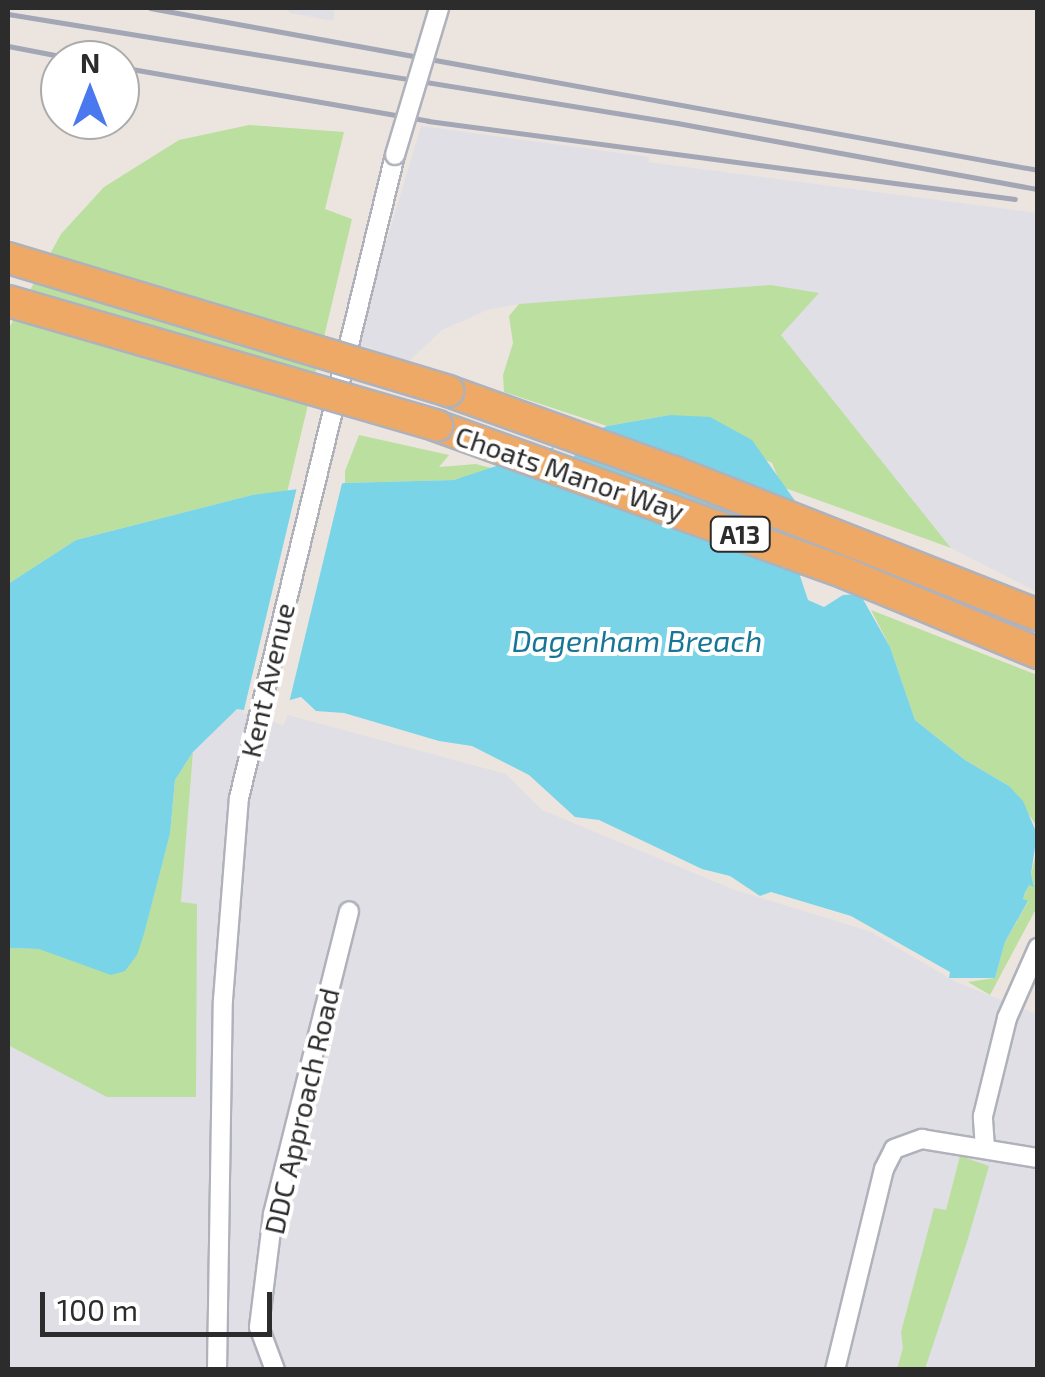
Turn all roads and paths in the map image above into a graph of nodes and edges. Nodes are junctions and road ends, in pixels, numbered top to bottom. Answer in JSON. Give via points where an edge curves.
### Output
{"nodes":[{"id":1,"x":438,"y":8,"type":"edge"},
{"id":2,"x":8,"y":258,"type":"edge"},
{"id":3,"x":8,"y":301,"type":"edge"},
{"id":4,"x":1038,"y":615,"type":"edge"},
{"id":5,"x":1038,"y":654,"type":"edge"},
{"id":6,"x":349,"y":911,"type":"dead end"},
{"id":7,"x":1038,"y":948,"type":"edge"},
{"id":8,"x":985,"y":1148,"type":"junction"},
{"id":9,"x":1038,"y":1158,"type":"edge"},
{"id":10,"x":217,"y":1370,"type":"edge"},
{"id":11,"x":275,"y":1370,"type":"edge"},
{"id":12,"x":835,"y":1370,"type":"edge"}],
"edges":[{"from":1,"to":10,"type":"street","name":"Kent Avenue","bridge":true,"via":[[318,465],[231,854]]},
{"from":2,"to":4,"type":"highway","name":"Choats Manor Way","number":"A13","bridge":true,"via":[[448,392],[672,471]]},
{"from":3,"to":5,"type":"highway","name":"Choats Manor Way","number":"A13","bridge":true,"via":[[437,426],[847,574]]},
{"from":6,"to":11,"type":"street","name":"DDC Approach Road","via":[[273,1214],[259,1327]]},
{"from":7,"to":8,"type":"street","via":[[1007,1018],[983,1116]]},
{"from":8,"to":9,"type":"street"},
{"from":8,"to":12,"type":"street","via":[[922,1139],[890,1156]]}]}
